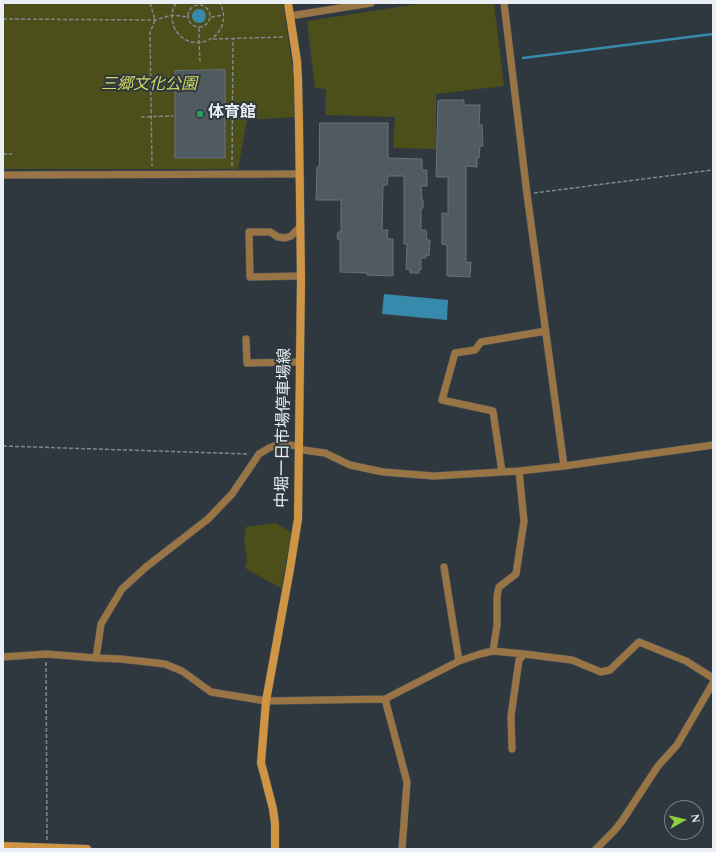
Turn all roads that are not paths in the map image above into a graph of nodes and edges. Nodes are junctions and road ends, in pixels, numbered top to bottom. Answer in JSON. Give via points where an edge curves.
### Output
{"nodes":[{"id":1,"x":288,"y":3,"type":"edge"},
{"id":2,"x":372,"y":3,"type":"edge"},
{"id":3,"x":504,"y":3,"type":"edge"},
{"id":4,"x":290,"y":16,"type":"junction"},
{"id":5,"x":299,"y":174,"type":"junction"},
{"id":6,"x":3,"y":175,"type":"edge"},
{"id":7,"x":300,"y":227,"type":"junction"},
{"id":8,"x":301,"y":276,"type":"junction"},
{"id":9,"x":546,"y":331,"type":"junction"},
{"id":10,"x":246,"y":339,"type":"dead end"},
{"id":11,"x":300,"y":362,"type":"junction"},
{"id":12,"x":713,"y":445,"type":"edge"},
{"id":13,"x":299,"y":448,"type":"junction"},
{"id":14,"x":564,"y":466,"type":"junction"},
{"id":15,"x":519,"y":471,"type":"junction"},
{"id":16,"x":502,"y":472,"type":"junction"},
{"id":17,"x":444,"y":567,"type":"dead end"},
{"id":18,"x":493,"y":651,"type":"junction"},
{"id":19,"x":524,"y":654,"type":"junction"},
{"id":20,"x":3,"y":657,"type":"edge"},
{"id":21,"x":96,"y":658,"type":"junction"},
{"id":22,"x":459,"y":661,"type":"junction"},
{"id":23,"x":713,"y":678,"type":"edge"},
{"id":24,"x":713,"y":683,"type":"edge"},
{"id":25,"x":385,"y":699,"type":"junction"},
{"id":26,"x":266,"y":701,"type":"junction"},
{"id":27,"x":512,"y":749,"type":"dead end"},
{"id":28,"x":3,"y":846,"type":"edge"},
{"id":29,"x":52,"y":848,"type":"edge"},
{"id":30,"x":87,"y":849,"type":"edge"},
{"id":31,"x":275,"y":849,"type":"edge"},
{"id":32,"x":402,"y":849,"type":"edge"},
{"id":33,"x":596,"y":849,"type":"edge"}],
"edges":[{"from":1,"to":4,"type":"main road","name":"中堀一日市場停車場線"},
{"from":2,"to":4,"type":"street"},
{"from":3,"to":9,"type":"street"},
{"from":4,"to":5,"type":"main road","name":"中堀一日市場停車場線","via":[[297,61]]},
{"from":5,"to":6,"type":"street"},
{"from":5,"to":7,"type":"main road","name":"中堀一日市場停車場線"},
{"from":7,"to":8,"type":"main road","name":"中堀一日市場停車場線"},
{"from":7,"to":8,"type":"street","via":[[285,238],[270,232],[249,232],[250,277]]},
{"from":8,"to":11,"type":"main road","name":"中堀一日市場停車場線"},
{"from":9,"to":14,"type":"street"},
{"from":9,"to":16,"type":"street","via":[[481,342],[475,350],[455,353],[442,400],[493,411]]},
{"from":10,"to":11,"type":"street","via":[[247,363]]},
{"from":11,"to":13,"type":"main road","name":"中堀一日市場停車場線"},
{"from":12,"to":14,"type":"street"},
{"from":13,"to":16,"type":"street","via":[[325,453],[350,465],[383,472],[434,476]]},
{"from":13,"to":21,"type":"street","via":[[279,444],[259,454],[232,494],[213,514],[122,589],[101,624]]},
{"from":13,"to":26,"type":"main road","name":"中堀一日市場停車場線","via":[[298,519]]},
{"from":14,"to":15,"type":"street"},
{"from":15,"to":16,"type":"street"},
{"from":15,"to":18,"type":"street","via":[[524,521],[516,574],[499,587]]},
{"from":17,"to":22,"type":"street"},
{"from":18,"to":19,"type":"street"},
{"from":18,"to":22,"type":"street"},
{"from":19,"to":23,"type":"street","via":[[572,660],[601,672],[610,670],[639,642],[686,660]]},
{"from":19,"to":27,"type":"street","via":[[519,660],[511,716]]},
{"from":20,"to":21,"type":"street","via":[[46,654]]},
{"from":21,"to":26,"type":"street","via":[[165,664],[182,671],[211,692]]},
{"from":22,"to":25,"type":"street"},
{"from":24,"to":33,"type":"street","via":[[677,745],[658,766],[622,821]]},
{"from":25,"to":26,"type":"street"},
{"from":25,"to":32,"type":"street","via":[[407,782]]},
{"from":26,"to":31,"type":"main road","name":"中堀一日市場停車場線","via":[[261,763],[274,809]]},
{"from":28,"to":29,"type":"main road"},
{"from":29,"to":30,"type":"main road"}]}
